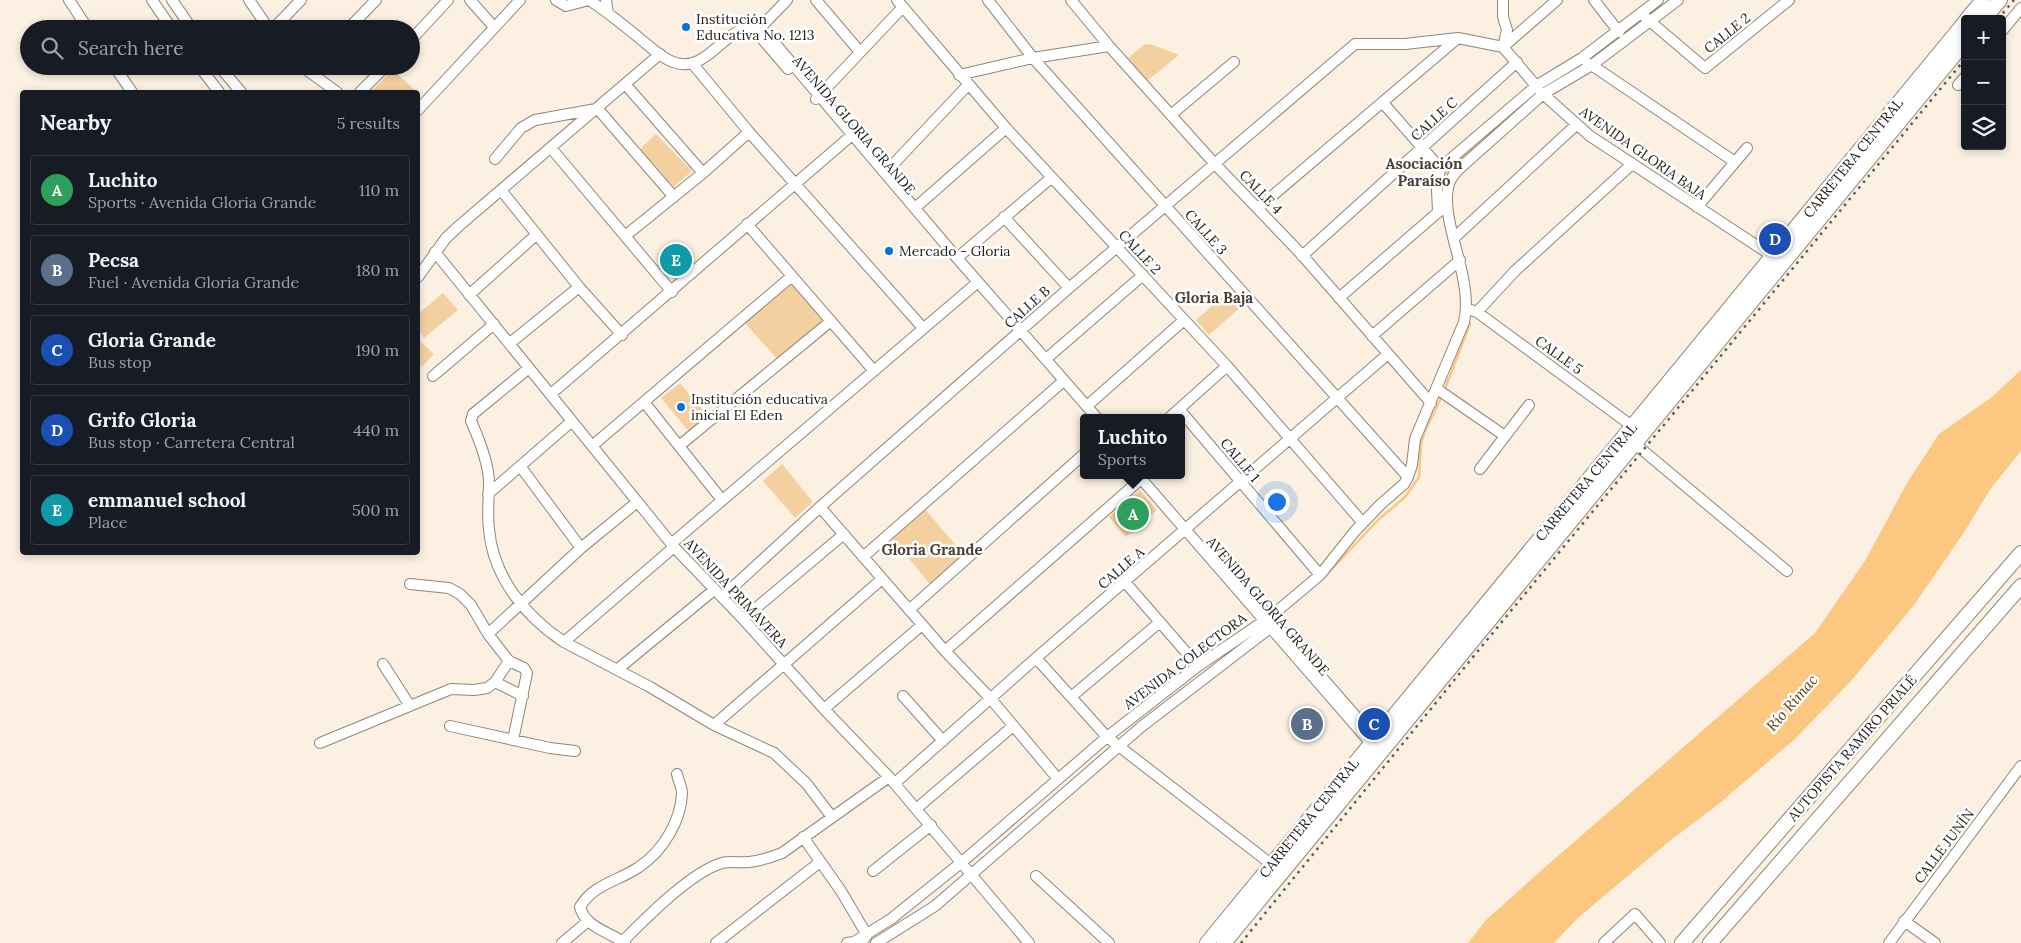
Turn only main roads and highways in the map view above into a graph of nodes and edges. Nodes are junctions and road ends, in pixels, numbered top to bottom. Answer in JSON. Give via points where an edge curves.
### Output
{"nodes":[{"id":1,"x":2000,"y":0,"type":"edge"},
{"id":2,"x":1979,"y":1,"type":"edge"},
{"id":3,"x":1970,"y":15,"type":"edge"},
{"id":4,"x":1987,"y":15,"type":"edge"},
{"id":5,"x":1961,"y":27,"type":"edge"},
{"id":6,"x":1961,"y":47,"type":"edge"},
{"id":7,"x":1777,"y":260,"type":"junction"},
{"id":8,"x":2021,"y":553,"type":"edge"},
{"id":9,"x":2021,"y":586,"type":"edge"},
{"id":10,"x":1377,"y":745,"type":"junction"},
{"id":11,"x":1207,"y":943,"type":"edge"},
{"id":12,"x":1224,"y":943,"type":"edge"},
{"id":13,"x":1682,"y":943,"type":"edge"},
{"id":14,"x":1710,"y":943,"type":"edge"}],
"edges":[{"from":1,"to":4,"type":"highway"},
{"from":2,"to":3,"type":"highway"},
{"from":5,"to":7,"type":"highway","name":"CARRETERA CENTRAL"},
{"from":6,"to":7,"type":"highway","name":"CARRETERA CENTRAL"},
{"from":7,"to":10,"type":"highway","name":"CARRETERA CENTRAL","via":[[1634,443]]},
{"from":7,"to":10,"type":"highway","name":"CARRETERA CENTRAL","via":[[1632,426]]},
{"from":8,"to":13,"type":"highway","name":"AUTOPISTA RAMIRO PRIALÉ"},
{"from":9,"to":14,"type":"highway","name":"AUTOPISTA RAMIRO PRIALÉ"},
{"from":10,"to":11,"type":"highway","name":"CARRETERA CENTRAL","via":[[1271,864]]},
{"from":10,"to":12,"type":"highway","name":"CARRETERA CENTRAL"}]}
